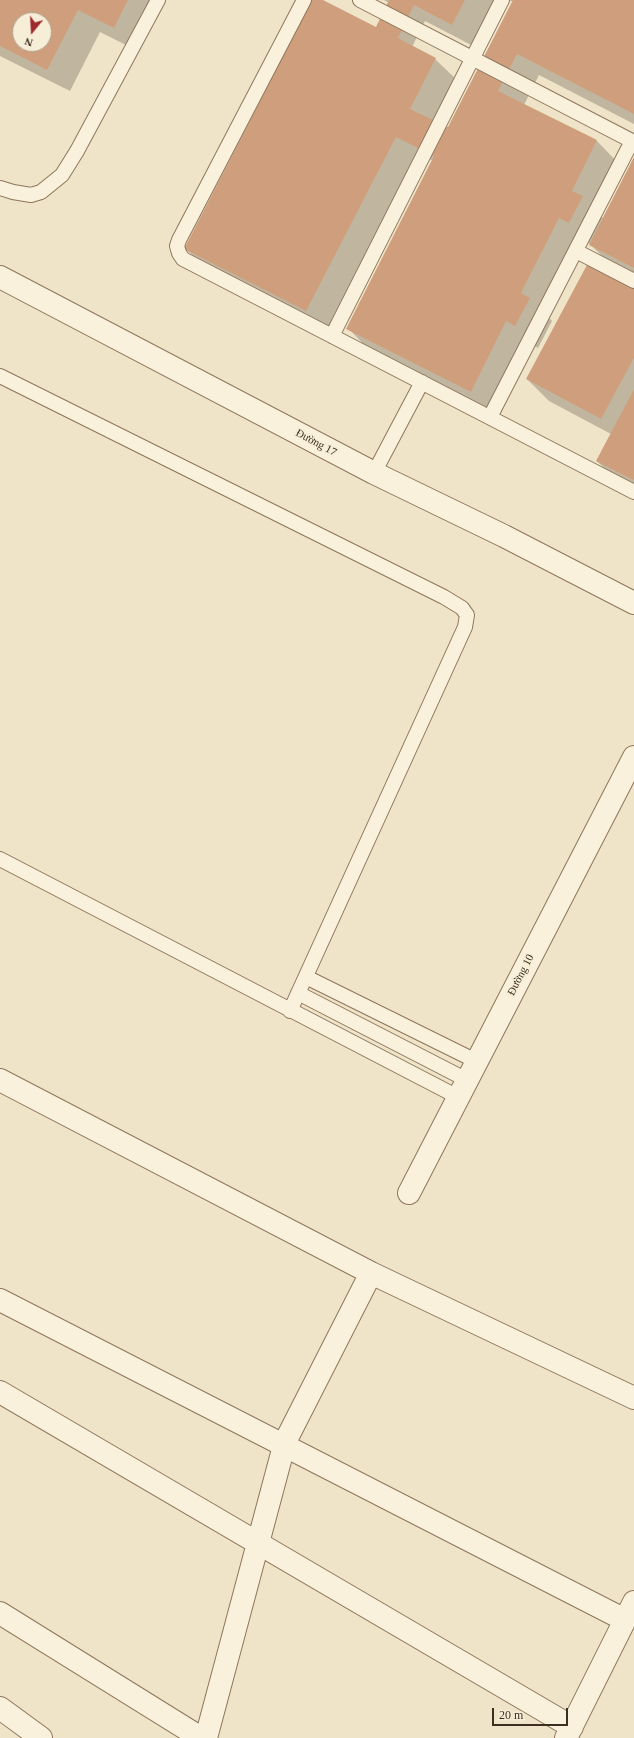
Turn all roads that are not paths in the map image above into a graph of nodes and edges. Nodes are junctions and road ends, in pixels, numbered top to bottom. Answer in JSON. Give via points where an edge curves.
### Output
{"nodes":[{"id":1,"x":158,"y":0,"type":"edge"},
{"id":2,"x":304,"y":0,"type":"edge"},
{"id":3,"x":360,"y":0,"type":"edge"},
{"id":4,"x":502,"y":0,"type":"edge"},
{"id":5,"x":472,"y":58,"type":"junction"},
{"id":6,"x":633,"y":142,"type":"edge"},
{"id":7,"x":0,"y":188,"type":"edge"},
{"id":8,"x":576,"y":251,"type":"junction"},
{"id":9,"x":0,"y":277,"type":"edge"},
{"id":10,"x":634,"y":281,"type":"edge"},
{"id":11,"x":332,"y":336,"type":"junction"},
{"id":12,"x":0,"y":376,"type":"edge"},
{"id":13,"x":422,"y":382,"type":"junction"},
{"id":14,"x":490,"y":417,"type":"junction"},
{"id":15,"x":374,"y":473,"type":"junction"},
{"id":16,"x":634,"y":492,"type":"edge"},
{"id":17,"x":634,"y":603,"type":"edge"},
{"id":18,"x":634,"y":757,"type":"edge"},
{"id":19,"x":0,"y":860,"type":"edge"},
{"id":20,"x":306,"y":977,"type":"junction"},
{"id":21,"x":298,"y":993,"type":"junction"},
{"id":22,"x":290,"y":1011,"type":"junction"},
{"id":23,"x":467,"y":1079,"type":"junction"},
{"id":24,"x":0,"y":1080,"type":"edge"},
{"id":25,"x":408,"y":1193,"type":"dead end"},
{"id":26,"x":371,"y":1273,"type":"junction"},
{"id":27,"x":0,"y":1300,"type":"edge"},
{"id":28,"x":0,"y":1392,"type":"edge"},
{"id":29,"x":634,"y":1398,"type":"edge"},
{"id":30,"x":284,"y":1445,"type":"junction"},
{"id":31,"x":258,"y":1544,"type":"junction"},
{"id":32,"x":630,"y":1611,"type":"edge"},
{"id":33,"x":0,"y":1613,"type":"edge"},
{"id":34,"x":0,"y":1708,"type":"edge"},
{"id":35,"x":569,"y":1733,"type":"edge"},
{"id":36,"x":41,"y":1738,"type":"edge"},
{"id":37,"x":201,"y":1738,"type":"edge"},
{"id":38,"x":206,"y":1738,"type":"edge"}],
"edges":[{"from":1,"to":7,"type":"lane","via":[[62,175],[40,192],[31,195]]},
{"from":2,"to":11,"type":"lane","via":[[177,246],[184,259]]},
{"from":3,"to":5,"type":"lane"},
{"from":4,"to":5,"type":"lane"},
{"from":5,"to":6,"type":"lane"},
{"from":5,"to":11,"type":"lane"},
{"from":6,"to":8,"type":"lane"},
{"from":8,"to":10,"type":"lane"},
{"from":8,"to":14,"type":"lane"},
{"from":9,"to":15,"type":"street","name":"Đường 17"},
{"from":11,"to":13,"type":"lane"},
{"from":12,"to":20,"type":"lane","via":[[444,597],[462,608],[467,615],[465,627]]},
{"from":13,"to":14,"type":"lane"},
{"from":13,"to":15,"type":"lane"},
{"from":14,"to":16,"type":"lane"},
{"from":15,"to":17,"type":"street","name":"Đường 17"},
{"from":18,"to":23,"type":"street","name":"Đường 10"},
{"from":19,"to":22,"type":"lane"},
{"from":20,"to":21,"type":"lane"},
{"from":20,"to":23,"type":"lane"},
{"from":21,"to":22,"type":"lane"},
{"from":21,"to":23,"type":"lane"},
{"from":22,"to":23,"type":"lane"},
{"from":23,"to":25,"type":"street","name":"Đường 10"},
{"from":24,"to":26,"type":"street"},
{"from":26,"to":29,"type":"street"},
{"from":26,"to":30,"type":"street"},
{"from":27,"to":30,"type":"street"},
{"from":28,"to":31,"type":"street"},
{"from":30,"to":31,"type":"street"},
{"from":30,"to":32,"type":"street"},
{"from":31,"to":35,"type":"street"},
{"from":31,"to":38,"type":"street"},
{"from":32,"to":35,"type":"street"},
{"from":33,"to":37,"type":"street"},
{"from":34,"to":36,"type":"street"}]}
